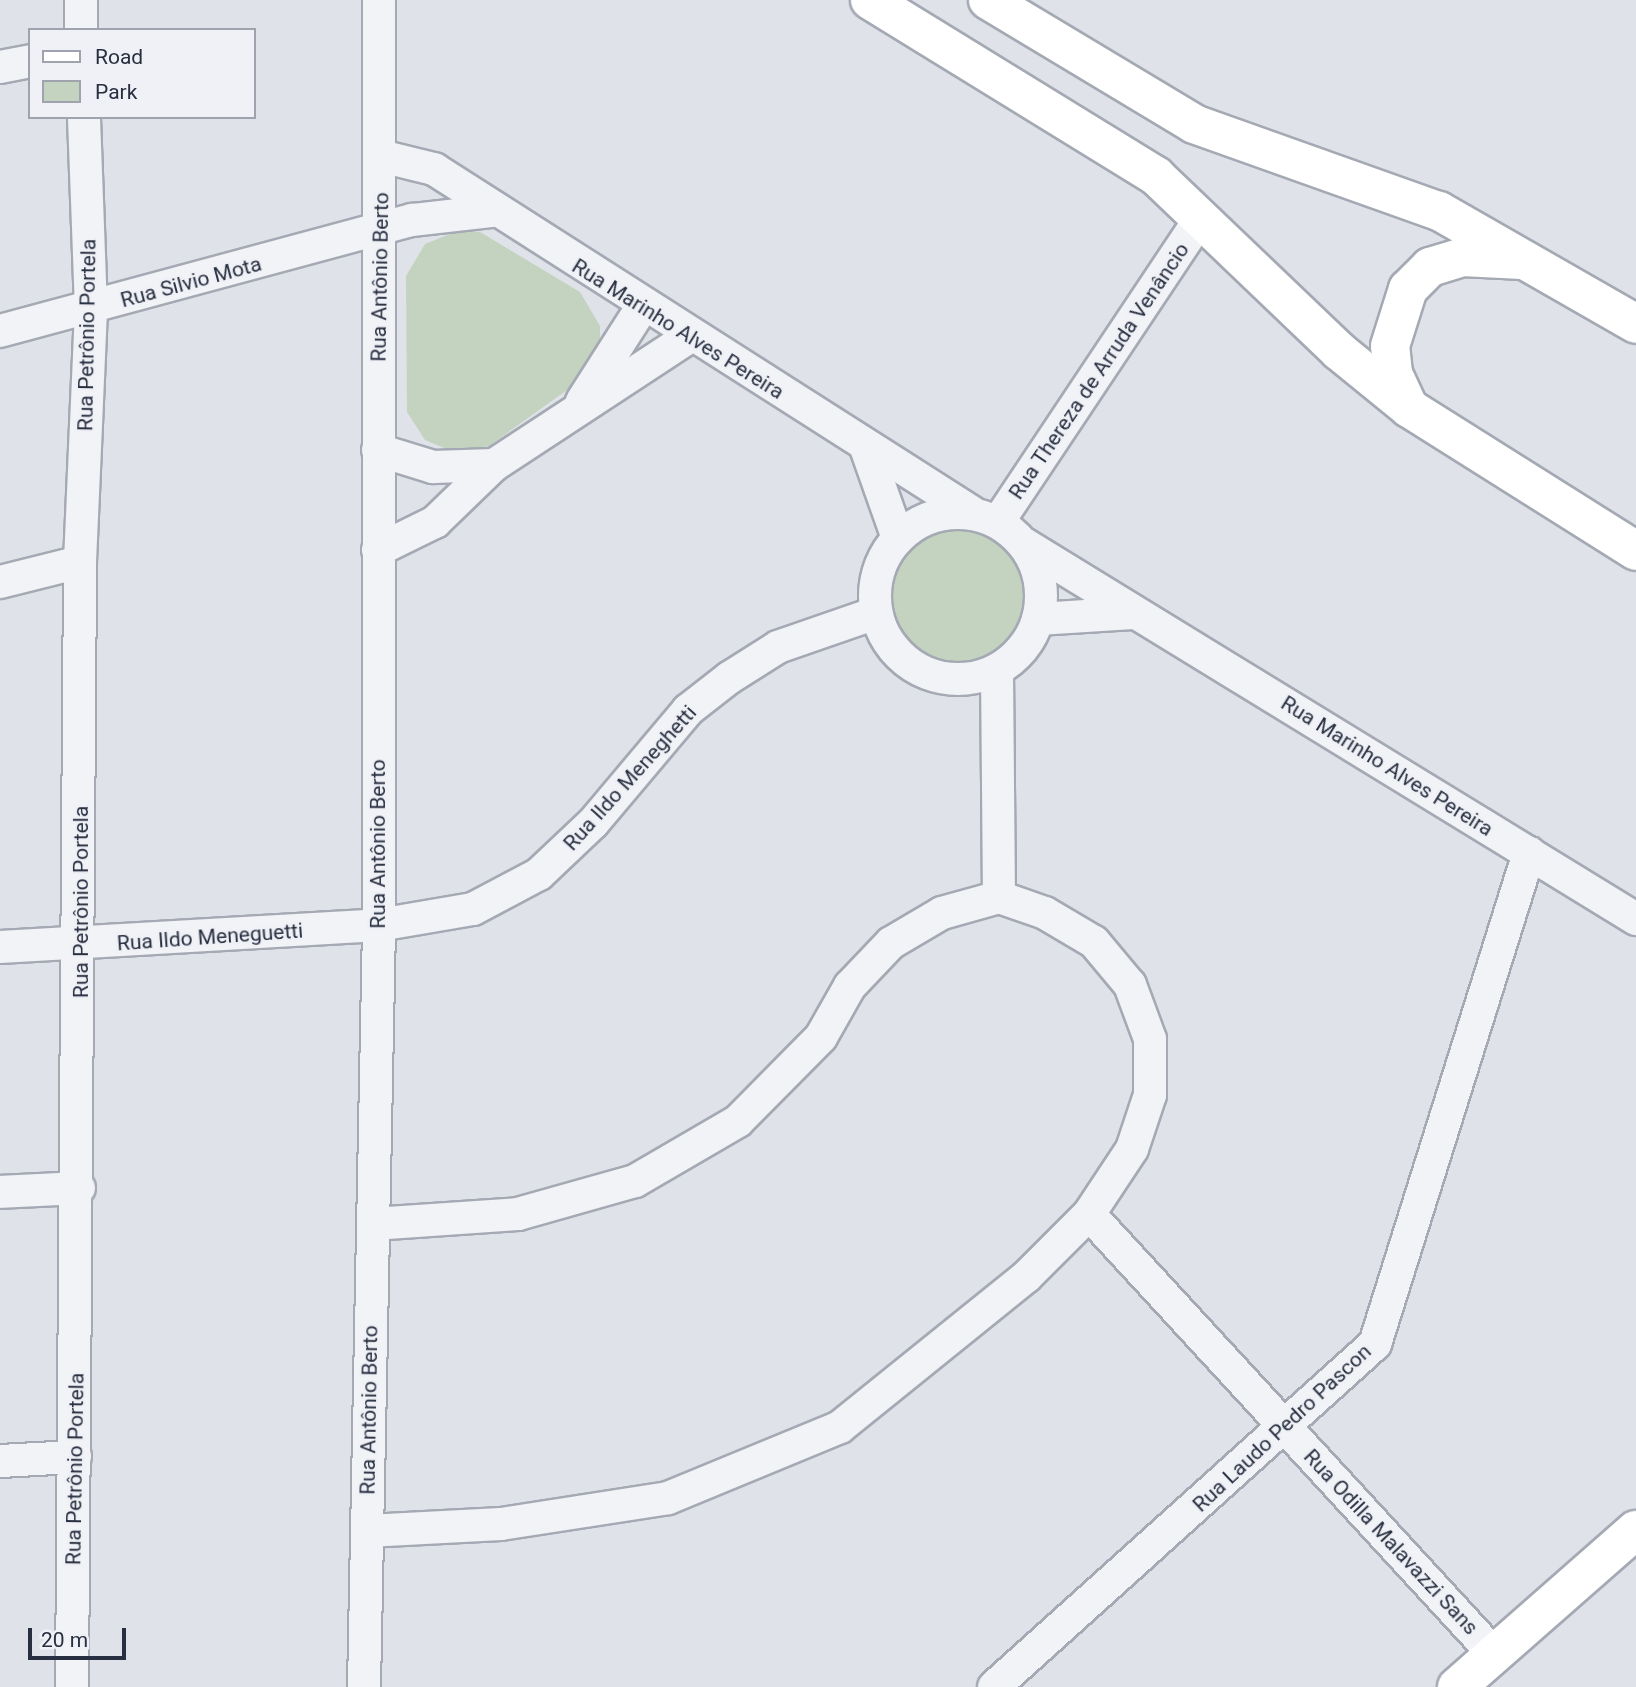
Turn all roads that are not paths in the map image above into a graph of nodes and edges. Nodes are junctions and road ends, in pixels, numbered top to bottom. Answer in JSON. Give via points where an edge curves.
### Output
{"nodes":[{"id":1,"x":81,"y":0,"type":"edge"},
{"id":2,"x":379,"y":0,"type":"edge"},
{"id":3,"x":870,"y":0,"type":"edge"},
{"id":4,"x":988,"y":0,"type":"edge"},
{"id":5,"x":81,"y":28,"type":"edge"},
{"id":6,"x":28,"y":61,"type":"edge"},
{"id":7,"x":0,"y":67,"type":"edge"},
{"id":8,"x":83,"y":119,"type":"edge"},
{"id":9,"x":381,"y":156,"type":"junction"},
{"id":10,"x":492,"y":211,"type":"junction"},
{"id":11,"x":1200,"y":219,"type":"junction"},
{"id":12,"x":381,"y":231,"type":"junction"},
{"id":13,"x":1538,"y":263,"type":"junction"},
{"id":14,"x":642,"y":307,"type":"junction"},
{"id":15,"x":91,"y":309,"type":"junction"},
{"id":16,"x":1636,"y":324,"type":"edge"},
{"id":17,"x":0,"y":331,"type":"edge"},
{"id":18,"x":689,"y":337,"type":"junction"},
{"id":19,"x":582,"y":401,"type":"junction"},
{"id":20,"x":1409,"y":408,"type":"junction"},
{"id":21,"x":864,"y":445,"type":"junction"},
{"id":22,"x":378,"y":450,"type":"junction"},
{"id":23,"x":494,"y":465,"type":"junction"},
{"id":24,"x":986,"y":518,"type":"junction"},
{"id":25,"x":898,"y":538,"type":"junction"},
{"id":26,"x":1024,"y":544,"type":"junction"},
{"id":27,"x":377,"y":550,"type":"junction"},
{"id":28,"x":1636,"y":551,"type":"edge"},
{"id":29,"x":80,"y":562,"type":"junction"},
{"id":30,"x":0,"y":582,"type":"edge"},
{"id":31,"x":876,"y":613,"type":"junction"},
{"id":32,"x":1138,"y":613,"type":"junction"},
{"id":33,"x":1038,"y":619,"type":"junction"},
{"id":34,"x":997,"y":670,"type":"junction"},
{"id":35,"x":1529,"y":853,"type":"junction"},
{"id":36,"x":999,"y":897,"type":"junction"},
{"id":37,"x":1636,"y":919,"type":"edge"},
{"id":38,"x":379,"y":925,"type":"junction"},
{"id":39,"x":82,"y":946,"type":"junction"},
{"id":40,"x":0,"y":947,"type":"edge"},
{"id":41,"x":79,"y":1188,"type":"junction"},
{"id":42,"x":0,"y":1192,"type":"edge"},
{"id":43,"x":1089,"y":1214,"type":"junction"},
{"id":44,"x":373,"y":1224,"type":"junction"},
{"id":45,"x":1285,"y":1427,"type":"junction"},
{"id":46,"x":75,"y":1457,"type":"junction"},
{"id":47,"x":0,"y":1461,"type":"edge"},
{"id":48,"x":1636,"y":1530,"type":"edge"},
{"id":49,"x":367,"y":1531,"type":"junction"},
{"id":50,"x":1494,"y":1654,"type":"junction"},
{"id":51,"x":72,"y":1687,"type":"edge"},
{"id":52,"x":364,"y":1687,"type":"edge"},
{"id":53,"x":994,"y":1687,"type":"edge"},
{"id":54,"x":1457,"y":1687,"type":"edge"}],
"edges":[{"from":1,"to":5,"type":"street"},
{"from":2,"to":9,"type":"street","name":"Rua Antônio Berto"},
{"from":3,"to":11,"type":"main road","via":[[1156,176]]},
{"from":4,"to":13,"type":"main road","via":[[1194,124],[1439,211]]},
{"from":6,"to":7,"type":"street"},
{"from":8,"to":15,"type":"street","name":"Rua Petrônio Portela"},
{"from":9,"to":10,"type":"street","name":"Rua Marinho Alves Pereira","via":[[434,169]]},
{"from":9,"to":12,"type":"street","name":"Rua Antônio Berto"},
{"from":10,"to":12,"type":"street","via":[[412,220]]},
{"from":10,"to":14,"type":"street","name":"Rua Marinho Alves Pereira"},
{"from":11,"to":20,"type":"main road"},
{"from":11,"to":24,"type":"street","name":"Rua Thereza de Arruda Venâncio"},
{"from":12,"to":15,"type":"street","name":"Rua Silvio Mota"},
{"from":12,"to":22,"type":"street","name":"Rua Antônio Berto"},
{"from":13,"to":16,"type":"main road"},
{"from":13,"to":20,"type":"main road","via":[[1462,257],[1430,267],[1408,289],[1390,346],[1393,373]]},
{"from":14,"to":18,"type":"street","name":"Rua Marinho Alves Pereira"},
{"from":14,"to":19,"type":"street"},
{"from":15,"to":17,"type":"street","name":"Rua Silvio Mota"},
{"from":15,"to":29,"type":"street","name":"Rua Petrônio Portela"},
{"from":18,"to":19,"type":"street","via":[[626,382]]},
{"from":18,"to":21,"type":"street","name":"Rua Marinho Alves Pereira"},
{"from":19,"to":23,"type":"street"},
{"from":20,"to":28,"type":"main road"},
{"from":21,"to":24,"type":"street","name":"Rua Marinho Alves Pereira"},
{"from":21,"to":25,"type":"street"},
{"from":22,"to":23,"type":"street","via":[[433,467]]},
{"from":22,"to":27,"type":"street","name":"Rua Antônio Berto"},
{"from":23,"to":27,"type":"street","via":[[435,522]]},
{"from":24,"to":25,"type":"street","via":[[933,516]]},
{"from":24,"to":26,"type":"street"},
{"from":25,"to":31,"type":"street","via":[[878,572]]},
{"from":26,"to":32,"type":"street","name":"Rua Marinho Alves Pereira"},
{"from":26,"to":33,"type":"street","via":[[1041,594]]},
{"from":27,"to":38,"type":"street","name":"Rua Antônio Berto"},
{"from":29,"to":30,"type":"street"},
{"from":29,"to":39,"type":"street","name":"Rua Petrônio Portela"},
{"from":31,"to":34,"type":"street","via":[[892,648],[922,672],[959,680]]},
{"from":31,"to":38,"type":"street","name":"Rua Ildo Meneghetti","via":[[778,647],[698,702],[539,874],[474,909]]},
{"from":32,"to":33,"type":"street","via":[[1072,612]]},
{"from":32,"to":35,"type":"street","name":"Rua Marinho Alves Pereira"},
{"from":33,"to":34,"type":"street","via":[[1022,649]]},
{"from":34,"to":36,"type":"street"},
{"from":35,"to":37,"type":"street","name":"Rua Marinho Alves Pereira"},
{"from":35,"to":45,"type":"street","name":"Rua Laudo Pedro Pascon","via":[[1375,1344]]},
{"from":36,"to":43,"type":"street","via":[[1045,913],[1094,942],[1130,985],[1150,1039],[1150,1095],[1132,1149]]},
{"from":36,"to":44,"type":"street","via":[[942,913],[891,943],[850,986],[821,1037],[738,1121],[635,1181],[518,1214]]},
{"from":38,"to":39,"type":"street","name":"Rua Ildo Meneguetti"},
{"from":38,"to":44,"type":"street","name":"Rua Antônio Berto"},
{"from":39,"to":40,"type":"street","name":"Rua Ildo Meneguetti"},
{"from":39,"to":41,"type":"street","name":"Rua Petrônio Portela"},
{"from":41,"to":42,"type":"street"},
{"from":41,"to":46,"type":"street","name":"Rua Petrônio Portela"},
{"from":43,"to":45,"type":"street","name":"Rua Odilla Malavazzi Sans"},
{"from":43,"to":49,"type":"street","via":[[959,1337],[840,1427],[668,1498],[501,1524]]},
{"from":44,"to":49,"type":"street","name":"Rua Antônio Berto"},
{"from":45,"to":50,"type":"street","name":"Rua Odilla Malavazzi Sans"},
{"from":45,"to":53,"type":"street","name":"Rua Laudo Pedro Pascon"},
{"from":46,"to":47,"type":"street"},
{"from":46,"to":51,"type":"street","name":"Rua Petrônio Portela"},
{"from":48,"to":50,"type":"main road"},
{"from":49,"to":52,"type":"street","name":"Rua Antônio Berto"},
{"from":50,"to":54,"type":"main road"}]}
